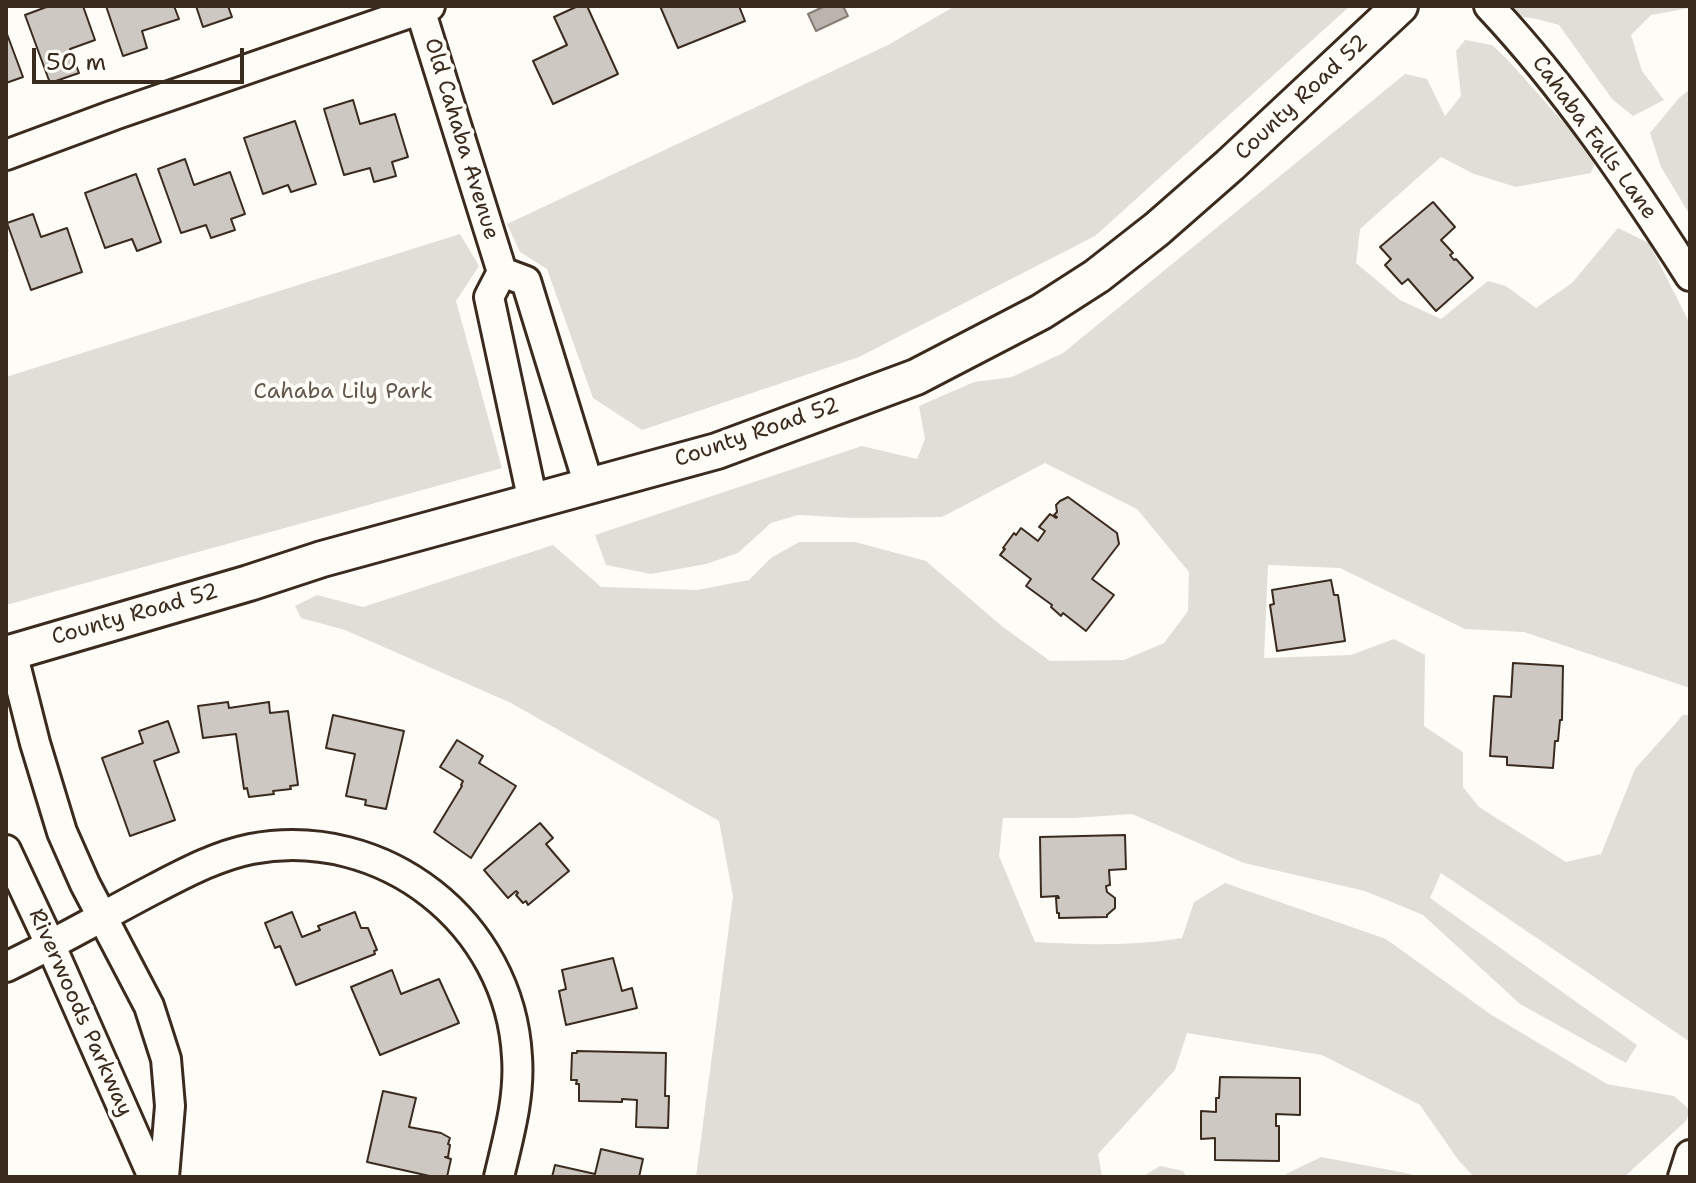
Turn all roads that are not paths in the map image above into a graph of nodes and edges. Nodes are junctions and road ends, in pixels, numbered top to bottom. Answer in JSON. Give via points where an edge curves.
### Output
{"nodes":[{"id":1,"x":1400,"y":6,"type":"edge"},
{"id":2,"x":1489,"y":6,"type":"edge"},
{"id":3,"x":423,"y":7,"type":"edge"},
{"id":4,"x":6,"y":155,"type":"edge"},
{"id":5,"x":502,"y":272,"type":"junction"},
{"id":6,"x":1690,"y":276,"type":"edge"},
{"id":7,"x":589,"y":486,"type":"junction"},
{"id":8,"x":533,"y":502,"type":"junction"},
{"id":9,"x":9,"y":653,"type":"edge"},
{"id":10,"x":6,"y":850,"type":"edge"},
{"id":11,"x":101,"y":916,"type":"junction"},
{"id":12,"x":51,"y":946,"type":"junction"},
{"id":13,"x":6,"y":967,"type":"edge"},
{"id":14,"x":1690,"y":1155,"type":"edge"},
{"id":15,"x":153,"y":1177,"type":"edge"},
{"id":16,"x":164,"y":1177,"type":"edge"},
{"id":17,"x":499,"y":1177,"type":"edge"},
{"id":18,"x":1683,"y":1177,"type":"edge"}],
"edges":[{"from":1,"to":7,"type":"main road","name":"County Road 52","via":[[1157,229],[1041,312],[916,377],[717,451]]},
{"from":2,"to":6,"type":"street","name":"Cahaba Falls Lane","via":[[1583,117]]},
{"from":3,"to":4,"type":"street"},
{"from":3,"to":5,"type":"street","name":"Old Cahaba Avenue"},
{"from":5,"to":7,"type":"street","via":[[526,281]]},
{"from":5,"to":8,"type":"street","via":[[489,297]]},
{"from":7,"to":8,"type":"main road","name":"County Road 52"},
{"from":8,"to":9,"type":"main road","name":"County Road 52"},
{"from":9,"to":11,"type":"street","name":"Riverwoods Parkway","via":[[62,832]]},
{"from":10,"to":12,"type":"street","name":"Riverwoods Parkway"},
{"from":11,"to":12,"type":"street"},
{"from":11,"to":16,"type":"street","name":"Riverwoods Parkway","via":[[149,1006],[166,1059],[170,1106]]},
{"from":11,"to":17,"type":"street","via":[[210,862],[280,846],[338,849],[419,884],[463,923],[507,1000],[517,1088]]},
{"from":12,"to":13,"type":"street"},
{"from":12,"to":15,"type":"street","name":"Riverwoods Parkway"},
{"from":14,"to":18,"type":"street"}]}
